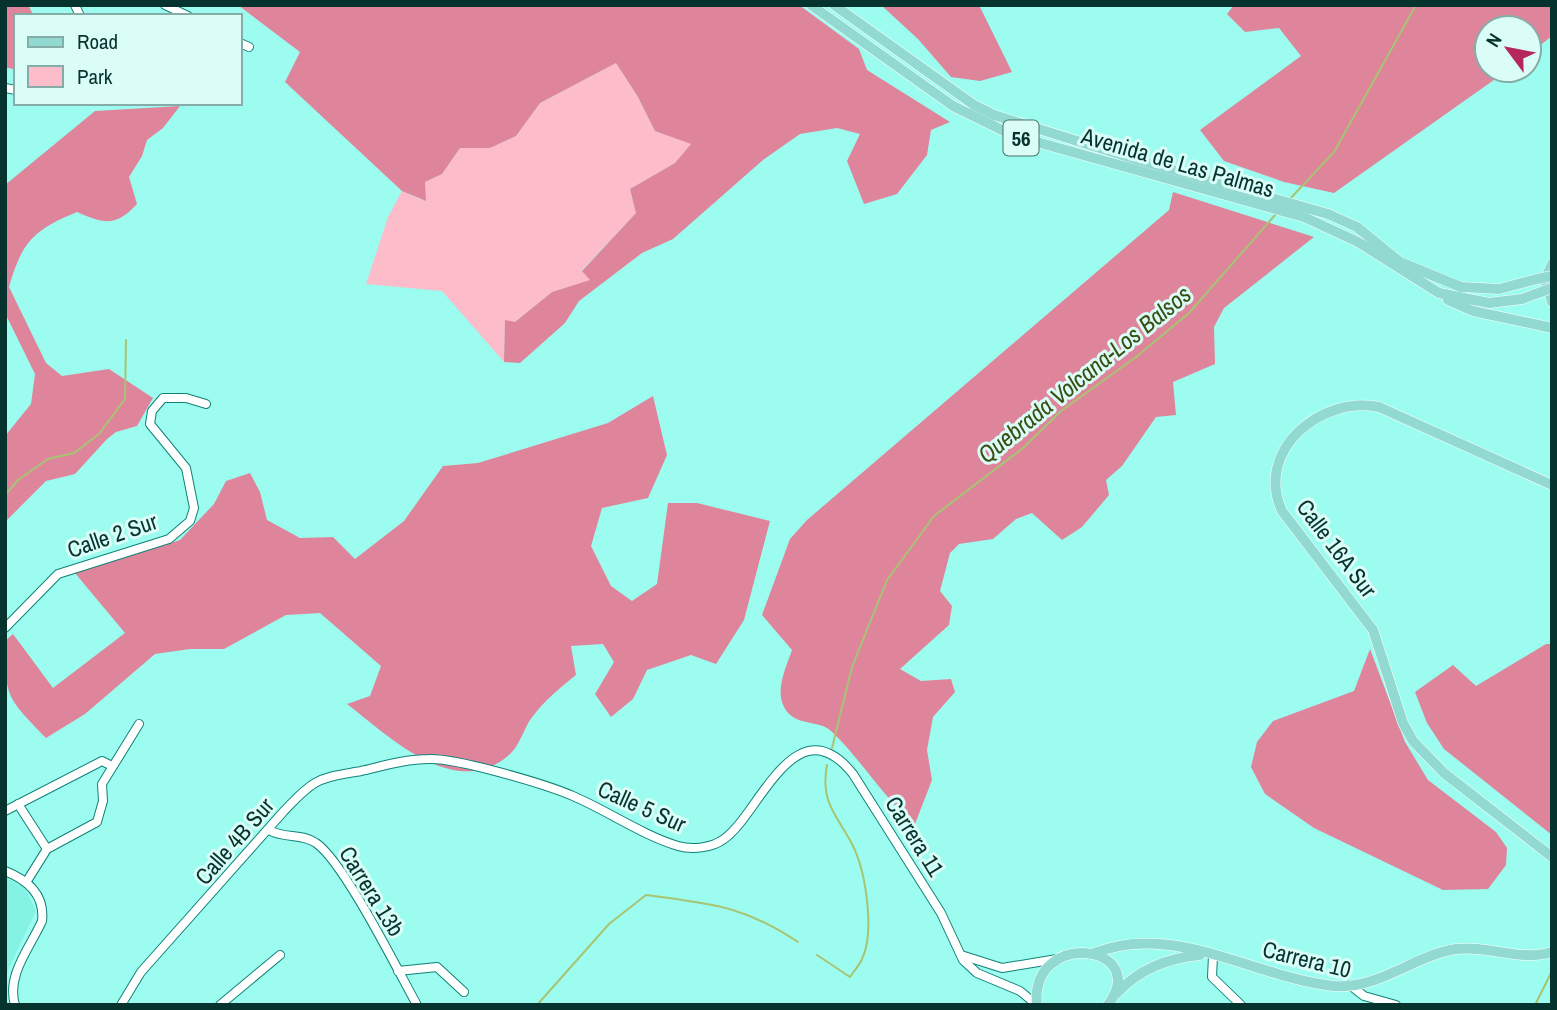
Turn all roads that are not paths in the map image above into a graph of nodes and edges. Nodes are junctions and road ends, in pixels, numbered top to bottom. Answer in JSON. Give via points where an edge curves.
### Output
{"nodes":[{"id":1,"x":165,"y":5,"type":"edge"},
{"id":2,"x":811,"y":5,"type":"edge"},
{"id":3,"x":835,"y":5,"type":"edge"},
{"id":4,"x":184,"y":14,"type":"edge"},
{"id":5,"x":242,"y":44,"type":"edge"},
{"id":6,"x":249,"y":47,"type":"dead end"},
{"id":7,"x":1552,"y":264,"type":"edge"},
{"id":8,"x":1552,"y":276,"type":"edge"},
{"id":9,"x":1552,"y":288,"type":"edge"},
{"id":10,"x":1439,"y":293,"type":"junction"},
{"id":11,"x":1552,"y":302,"type":"edge"},
{"id":12,"x":1552,"y":328,"type":"edge"},
{"id":13,"x":206,"y":404,"type":"dead end"},
{"id":14,"x":1552,"y":485,"type":"edge"},
{"id":15,"x":5,"y":628,"type":"edge"},
{"id":16,"x":139,"y":724,"type":"dead end"},
{"id":17,"x":820,"y":753,"type":"joint"},
{"id":18,"x":413,"y":761,"type":"joint"},
{"id":19,"x":112,"y":766,"type":"junction"},
{"id":20,"x":18,"y":804,"type":"junction"},
{"id":21,"x":5,"y":811,"type":"edge"},
{"id":22,"x":269,"y":830,"type":"junction"},
{"id":23,"x":47,"y":849,"type":"junction"},
{"id":24,"x":1552,"y":857,"type":"edge"},
{"id":25,"x":5,"y":871,"type":"edge"},
{"id":26,"x":27,"y":881,"type":"junction"},
{"id":27,"x":1552,"y":952,"type":"edge"},
{"id":28,"x":1095,"y":953,"type":"junction"},
{"id":29,"x":280,"y":955,"type":"dead end"},
{"id":30,"x":961,"y":955,"type":"junction"},
{"id":31,"x":1210,"y":955,"type":"junction"},
{"id":32,"x":1058,"y":958,"type":"junction"},
{"id":33,"x":398,"y":971,"type":"junction"},
{"id":34,"x":1350,"y":985,"type":"junction"},
{"id":35,"x":464,"y":992,"type":"dead end"},
{"id":36,"x":1110,"y":1002,"type":"edge"},
{"id":37,"x":15,"y":1005,"type":"edge"},
{"id":38,"x":121,"y":1005,"type":"edge"},
{"id":39,"x":220,"y":1005,"type":"edge"},
{"id":40,"x":417,"y":1005,"type":"edge"},
{"id":41,"x":1037,"y":1005,"type":"edge"},
{"id":42,"x":1241,"y":1005,"type":"edge"},
{"id":43,"x":1395,"y":1005,"type":"edge"}],
"edges":[{"from":1,"to":4,"type":"street"},
{"from":2,"to":10,"type":"main road","name":"Avenida de Las Palmas","number":"56","via":[[942,99],[985,124],[1293,214],[1358,242]]},
{"from":3,"to":8,"type":"main road","name":"Avenida de Las Palmas","number":"56","bridge":true,"via":[[974,105],[994,114],[1138,160],[1291,201],[1357,227],[1400,262],[1461,287],[1499,289]]},
{"from":5,"to":6,"type":"street"},
{"from":7,"to":11,"type":"main road","via":[[1545,280]]},
{"from":9,"to":10,"type":"main road","name":"Avenida de Las Palmas","number":"56","bridge":true,"via":[[1522,299],[1489,303]]},
{"from":10,"to":12,"type":"main road","via":[[1473,311]]},
{"from":13,"to":15,"type":"street","name":"Calle 2 Sur","via":[[163,398],[152,411],[150,424],[186,468],[194,508],[190,521],[169,540],[58,574]]},
{"from":14,"to":24,"type":"main road","name":"Calle 16A Sur","via":[[1379,407],[1356,403],[1328,411],[1295,435],[1279,458],[1274,478],[1282,510],[1373,630],[1413,741],[1444,773]]},
{"from":16,"to":19,"type":"street"},
{"from":17,"to":18,"type":"street","name":"Calle 5 Sur","via":[[796,757],[782,766],[723,840],[690,848],[671,844],[552,788],[452,761]]},
{"from":17,"to":30,"type":"street","name":"Carrera 11","via":[[838,759],[853,774],[941,913]]},
{"from":18,"to":22,"type":"street","name":"Calle 4B Sur","via":[[324,779],[298,797]]},
{"from":19,"to":20,"type":"street","via":[[102,761]]},
{"from":19,"to":23,"type":"street","via":[[102,784],[97,821]]},
{"from":20,"to":21,"type":"street"},
{"from":20,"to":23,"type":"street"},
{"from":22,"to":33,"type":"street","name":"Carrera 13b","via":[[303,837],[322,848]]},
{"from":22,"to":38,"type":"street","name":"Calle 4B Sur","via":[[141,972]]},
{"from":23,"to":26,"type":"street"},
{"from":25,"to":26,"type":"street"},
{"from":26,"to":37,"type":"street","via":[[43,911],[13,979]]},
{"from":27,"to":34,"type":"main road","via":[[1527,956],[1453,950]]},
{"from":28,"to":31,"type":"main road","name":"Carrera 10","via":[[1141,943]]},
{"from":28,"to":32,"type":"main road","name":"Carrera 10"},
{"from":28,"to":36,"type":"main road","via":[[1117,970],[1118,985]]},
{"from":29,"to":39,"type":"street"},
{"from":30,"to":32,"type":"street","via":[[1002,968]]},
{"from":30,"to":41,"type":"street","name":"Carrera 11","via":[[977,973],[1020,991]]},
{"from":31,"to":34,"type":"main road","name":"Carrera 10","via":[[1319,983]]},
{"from":31,"to":36,"type":"main road","name":"Carrera 10","via":[[1154,965],[1131,979]]},
{"from":31,"to":42,"type":"street","via":[[1212,977]]},
{"from":32,"to":41,"type":"main road","via":[[1039,979]]},
{"from":33,"to":35,"type":"street","via":[[437,967]]},
{"from":33,"to":40,"type":"street","name":"Carrera 13b"},
{"from":34,"to":43,"type":"street","name":"Carrera 10","via":[[1364,996]]}]}
